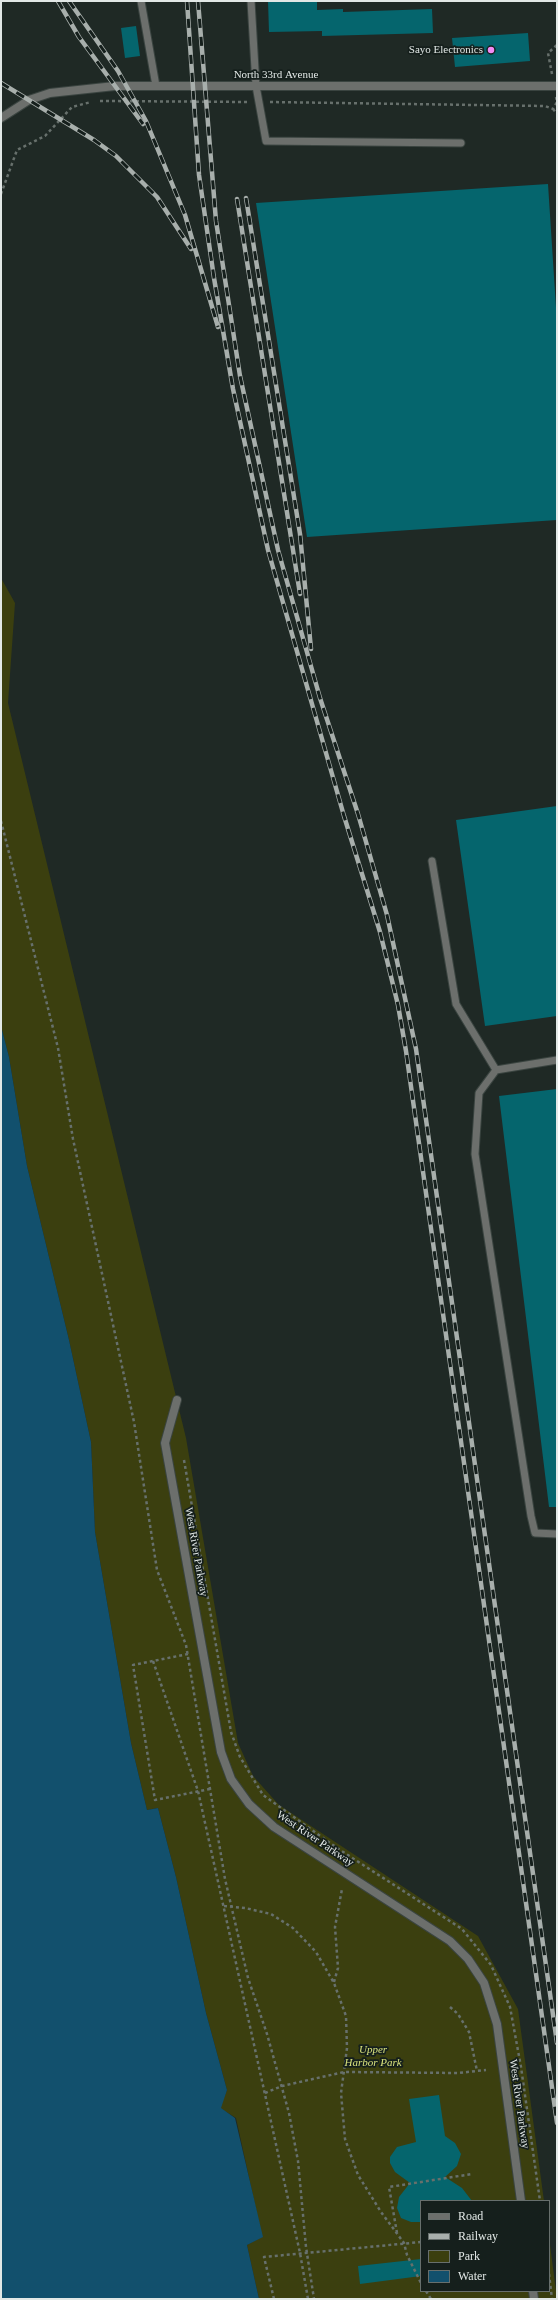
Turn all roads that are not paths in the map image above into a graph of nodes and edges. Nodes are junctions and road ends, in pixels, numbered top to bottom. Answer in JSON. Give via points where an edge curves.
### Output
{"nodes":[{"id":1,"x":141,"y":1,"type":"edge"},
{"id":2,"x":251,"y":1,"type":"edge"},
{"id":3,"x":156,"y":86,"type":"junction"},
{"id":4,"x":256,"y":86,"type":"junction"},
{"id":5,"x":557,"y":86,"type":"edge"},
{"id":6,"x":1,"y":118,"type":"edge"},
{"id":7,"x":461,"y":143,"type":"dead end"},
{"id":8,"x":432,"y":860,"type":"dead end"},
{"id":9,"x":557,"y":1060,"type":"edge"},
{"id":10,"x":496,"y":1070,"type":"junction"},
{"id":11,"x":177,"y":1400,"type":"dead end"},
{"id":12,"x":557,"y":1534,"type":"edge"},
{"id":13,"x":521,"y":2200,"type":"edge"}],
"edges":[{"from":1,"to":3,"type":"lane"},
{"from":2,"to":4,"type":"lane"},
{"from":3,"to":4,"type":"street","name":"North 33rd Avenue"},
{"from":3,"to":6,"type":"street","name":"North 33rd Avenue","via":[[115,86],[50,93],[29,100]]},
{"from":4,"to":5,"type":"street","name":"North 33rd Avenue"},
{"from":4,"to":7,"type":"lane","via":[[266,141]]},
{"from":8,"to":10,"type":"lane","via":[[456,1004]]},
{"from":9,"to":10,"type":"lane"},
{"from":10,"to":12,"type":"lane","via":[[479,1093],[475,1154],[531,1516],[535,1533]]},
{"from":11,"to":13,"type":"street","name":"West River Parkway","via":[[165,1444],[221,1752],[232,1779],[249,1804],[274,1827],[450,1941],[468,1959],[484,1983],[497,2024]]}]}
